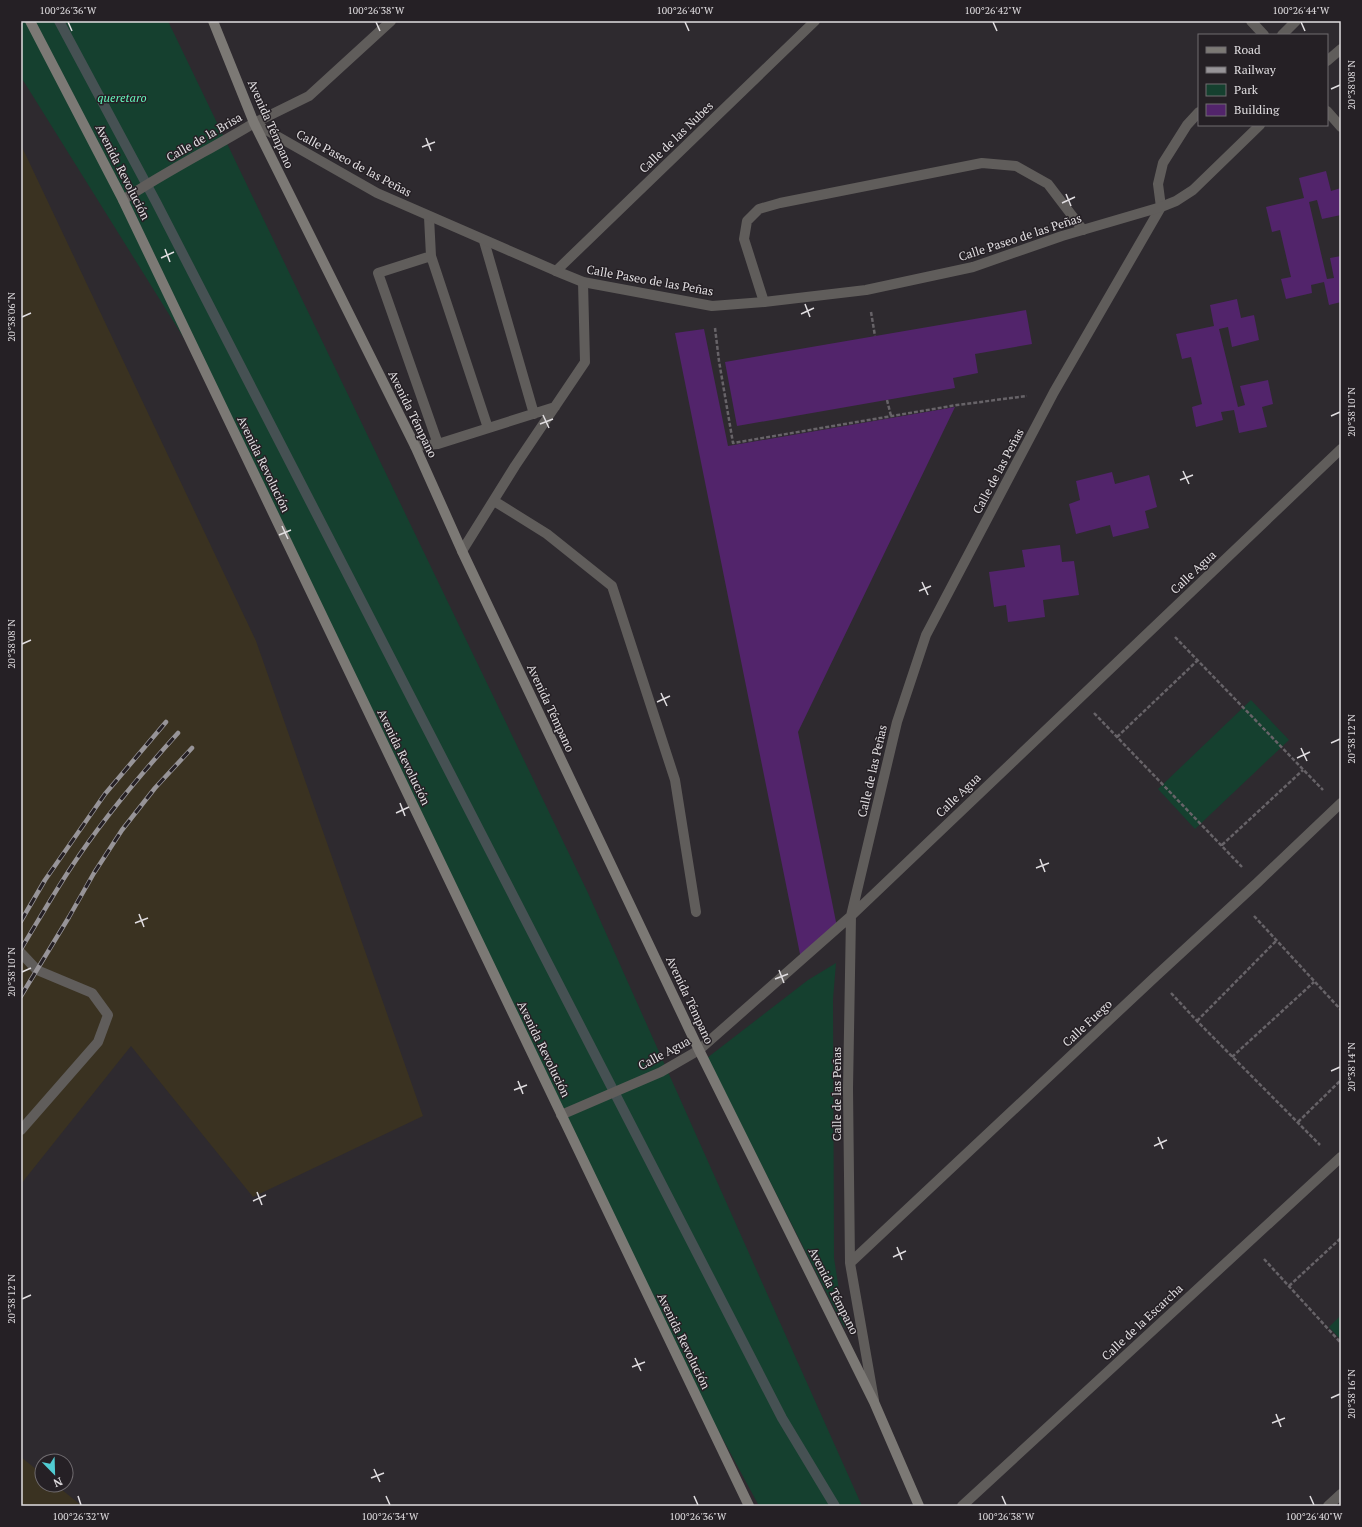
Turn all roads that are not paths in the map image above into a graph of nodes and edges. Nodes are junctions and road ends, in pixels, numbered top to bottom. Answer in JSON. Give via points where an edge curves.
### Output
{"nodes":[{"id":1,"x":30,"y":21,"type":"edge"},
{"id":2,"x":213,"y":21,"type":"edge"},
{"id":3,"x":391,"y":21,"type":"edge"},
{"id":4,"x":815,"y":21,"type":"edge"},
{"id":5,"x":1251,"y":21,"type":"edge"},
{"id":6,"x":1296,"y":21,"type":"edge"},
{"id":7,"x":1263,"y":34,"type":"edge"},
{"id":8,"x":1283,"y":34,"type":"edge"},
{"id":9,"x":1341,"y":49,"type":"edge"},
{"id":10,"x":1328,"y":60,"type":"edge"},
{"id":11,"x":1328,"y":112,"type":"edge"},
{"id":12,"x":1198,"y":113,"type":"edge"},
{"id":13,"x":254,"y":123,"type":"junction"},
{"id":14,"x":1259,"y":126,"type":"edge"},
{"id":15,"x":1341,"y":126,"type":"edge"},
{"id":16,"x":123,"y":200,"type":"junction"},
{"id":17,"x":1161,"y":207,"type":"junction"},
{"id":18,"x":429,"y":217,"type":"junction"},
{"id":19,"x":1083,"y":230,"type":"junction"},
{"id":20,"x":484,"y":241,"type":"junction"},
{"id":21,"x":431,"y":256,"type":"junction"},
{"id":22,"x":556,"y":271,"type":"junction"},
{"id":23,"x":583,"y":282,"type":"junction"},
{"id":24,"x":764,"y":302,"type":"junction"},
{"id":25,"x":555,"y":407,"type":"junction"},
{"id":26,"x":534,"y":414,"type":"junction"},
{"id":27,"x":488,"y":428,"type":"junction"},
{"id":28,"x":438,"y":444,"type":"junction"},
{"id":29,"x":415,"y":446,"type":"junction"},
{"id":30,"x":1341,"y":449,"type":"edge"},
{"id":31,"x":494,"y":500,"type":"junction"},
{"id":32,"x":462,"y":551,"type":"junction"},
{"id":33,"x":1339,"y":804,"type":"edge"},
{"id":34,"x":696,"y":912,"type":"dead end"},
{"id":35,"x":851,"y":916,"type":"junction"},
{"id":36,"x":21,"y":953,"type":"edge"},
{"id":37,"x":699,"y":1050,"type":"junction"},
{"id":38,"x":561,"y":1115,"type":"junction"},
{"id":39,"x":21,"y":1130,"type":"edge"},
{"id":40,"x":1339,"y":1159,"type":"edge"},
{"id":41,"x":850,"y":1263,"type":"junction"},
{"id":42,"x":874,"y":1402,"type":"junction"},
{"id":43,"x":1341,"y":1494,"type":"edge"},
{"id":44,"x":749,"y":1506,"type":"edge"},
{"id":45,"x":919,"y":1506,"type":"edge"},
{"id":46,"x":962,"y":1506,"type":"edge"},
{"id":47,"x":1328,"y":1506,"type":"edge"}],
"edges":[{"from":1,"to":16,"type":"main road","name":"Avenida Revolución"},
{"from":2,"to":13,"type":"main road","name":"Avenida Témpano"},
{"from":3,"to":13,"type":"street","name":"Calle de la Brisa","via":[[309,96]]},
{"from":4,"to":22,"type":"street","name":"Calle de las Nubes"},
{"from":5,"to":7,"type":"street"},
{"from":6,"to":8,"type":"street"},
{"from":9,"to":10,"type":"street"},
{"from":11,"to":15,"type":"street"},
{"from":12,"to":17,"type":"street","via":[[1187,125],[1163,162],[1158,184]]},
{"from":13,"to":16,"type":"street","name":"Calle de la Brisa"},
{"from":13,"to":18,"type":"street","name":"Calle Paseo de las Peñas","via":[[377,193]]},
{"from":13,"to":29,"type":"main road","name":"Avenida Témpano"},
{"from":14,"to":17,"type":"street","name":"Calle Paseo de las Peñas","via":[[1194,190]]},
{"from":16,"to":38,"type":"main road","name":"Avenida Revolución"},
{"from":17,"to":19,"type":"street","name":"Calle Paseo de las Peñas"},
{"from":17,"to":35,"type":"street","name":"Calle de las Peñas","via":[[1054,392],[926,635],[896,722]]},
{"from":18,"to":20,"type":"street","name":"Calle Paseo de las Peñas"},
{"from":18,"to":21,"type":"street"},
{"from":19,"to":24,"type":"street","name":"Calle Paseo de las Peñas","via":[[973,267],[866,290]]},
{"from":19,"to":24,"type":"street","via":[[1048,184],[1016,166],[1009,165],[982,163],[780,203],[759,209],[747,221],[744,239]]},
{"from":20,"to":22,"type":"street","name":"Calle Paseo de las Peñas"},
{"from":20,"to":26,"type":"street"},
{"from":21,"to":27,"type":"street"},
{"from":21,"to":28,"type":"street","via":[[378,273]]},
{"from":22,"to":23,"type":"street","name":"Calle Paseo de las Peñas"},
{"from":23,"to":24,"type":"street","name":"Calle Paseo de las Peñas","via":[[712,306]]},
{"from":23,"to":25,"type":"street","via":[[585,362]]},
{"from":25,"to":26,"type":"street"},
{"from":25,"to":31,"type":"street"},
{"from":26,"to":27,"type":"street"},
{"from":27,"to":28,"type":"street"},
{"from":28,"to":29,"type":"street"},
{"from":29,"to":32,"type":"main road","name":"Avenida Témpano"},
{"from":30,"to":35,"type":"street","name":"Calle Agua"},
{"from":31,"to":32,"type":"street"},
{"from":31,"to":34,"type":"street","via":[[547,534],[612,586],[675,780]]},
{"from":32,"to":37,"type":"main road","name":"Avenida Témpano"},
{"from":33,"to":41,"type":"street","name":"Calle Fuego"},
{"from":35,"to":37,"type":"street","name":"Calle Agua"},
{"from":35,"to":41,"type":"street","name":"Calle de las Peñas","via":[[848,1089]]},
{"from":36,"to":39,"type":"street","via":[[37,970],[92,993],[108,1015],[98,1042]]},
{"from":37,"to":38,"type":"street","name":"Calle Agua","via":[[661,1072]]},
{"from":37,"to":42,"type":"main road","name":"Avenida Témpano"},
{"from":38,"to":44,"type":"main road","name":"Avenida Revolución"},
{"from":40,"to":46,"type":"street","name":"Calle de la Escarcha"},
{"from":41,"to":42,"type":"street","name":"Calle de las Peñas"},
{"from":42,"to":45,"type":"main road","name":"Avenida Témpano"},
{"from":43,"to":47,"type":"street"}]}
